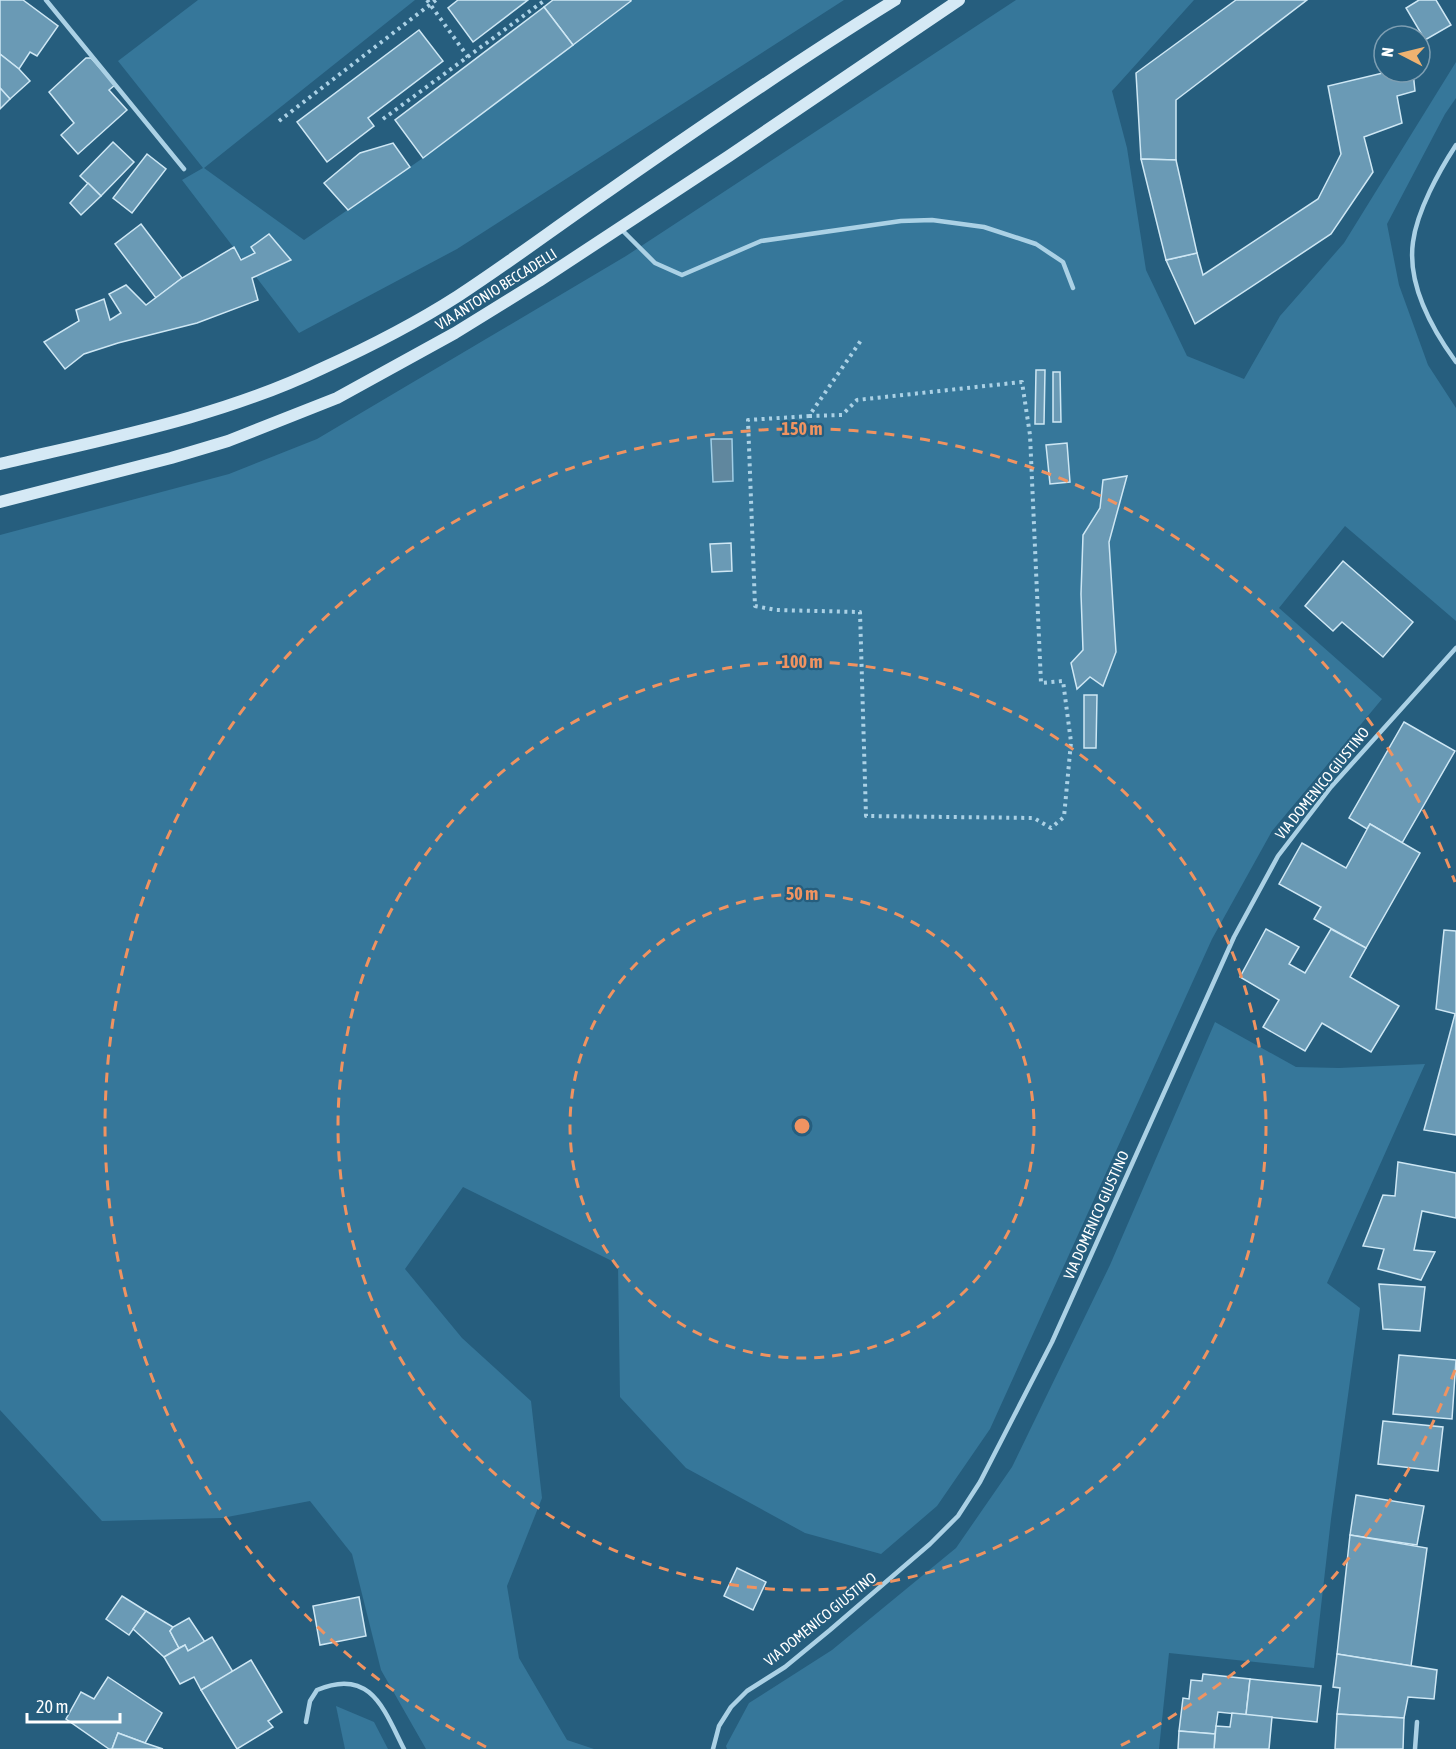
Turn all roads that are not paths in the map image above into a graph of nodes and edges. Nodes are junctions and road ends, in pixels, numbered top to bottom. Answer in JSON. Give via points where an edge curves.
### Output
{"nodes":[{"id":1,"x":46,"y":0,"type":"edge"},
{"id":2,"x":895,"y":0,"type":"edge"},
{"id":3,"x":959,"y":0,"type":"edge"},
{"id":4,"x":1456,"y":145,"type":"edge"},
{"id":5,"x":184,"y":169,"type":"dead end"},
{"id":6,"x":620,"y":228,"type":"junction"},
{"id":7,"x":1073,"y":288,"type":"dead end"},
{"id":8,"x":1453,"y":355,"type":"edge"},
{"id":9,"x":1456,"y":362,"type":"edge"},
{"id":10,"x":0,"y":464,"type":"edge"},
{"id":11,"x":0,"y":502,"type":"edge"},
{"id":12,"x":1456,"y":648,"type":"edge"},
{"id":13,"x":306,"y":1722,"type":"dead end"},
{"id":14,"x":1417,"y":1722,"type":"dead end"},
{"id":15,"x":404,"y":1749,"type":"edge"},
{"id":16,"x":713,"y":1749,"type":"edge"},
{"id":17,"x":1415,"y":1749,"type":"edge"}],
"edges":[{"from":1,"to":5,"type":"lane"},
{"from":2,"to":10,"type":"main road","name":"VIA ANTONIO BECCADELLI","via":[[654,159],[458,296],[383,339],[321,370],[208,413]]},
{"from":3,"to":6,"type":"main road","name":"VIA ANTONIO BECCADELLI"},
{"from":4,"to":8,"type":"lane","via":[[1438,173],[1413,242],[1414,276],[1427,314]]},
{"from":6,"to":7,"type":"lane","via":[[655,262],[682,274],[761,241],[932,220],[984,227],[1036,244],[1063,262]]},
{"from":6,"to":11,"type":"main road","name":"VIA ANTONIO BECCADELLI","via":[[455,333],[337,398],[228,441]]},
{"from":8,"to":9,"type":"lane"},
{"from":12,"to":16,"type":"lane","name":"VIA DOMENICO GIUSTINO","via":[[1331,787],[1278,856],[1234,937],[1052,1342],[964,1508],[930,1544],[830,1630],[785,1667],[747,1691],[719,1726]]},
{"from":13,"to":15,"type":"lane","via":[[310,1701],[317,1690],[340,1684],[364,1688],[375,1696]]},
{"from":14,"to":17,"type":"lane"}]}
